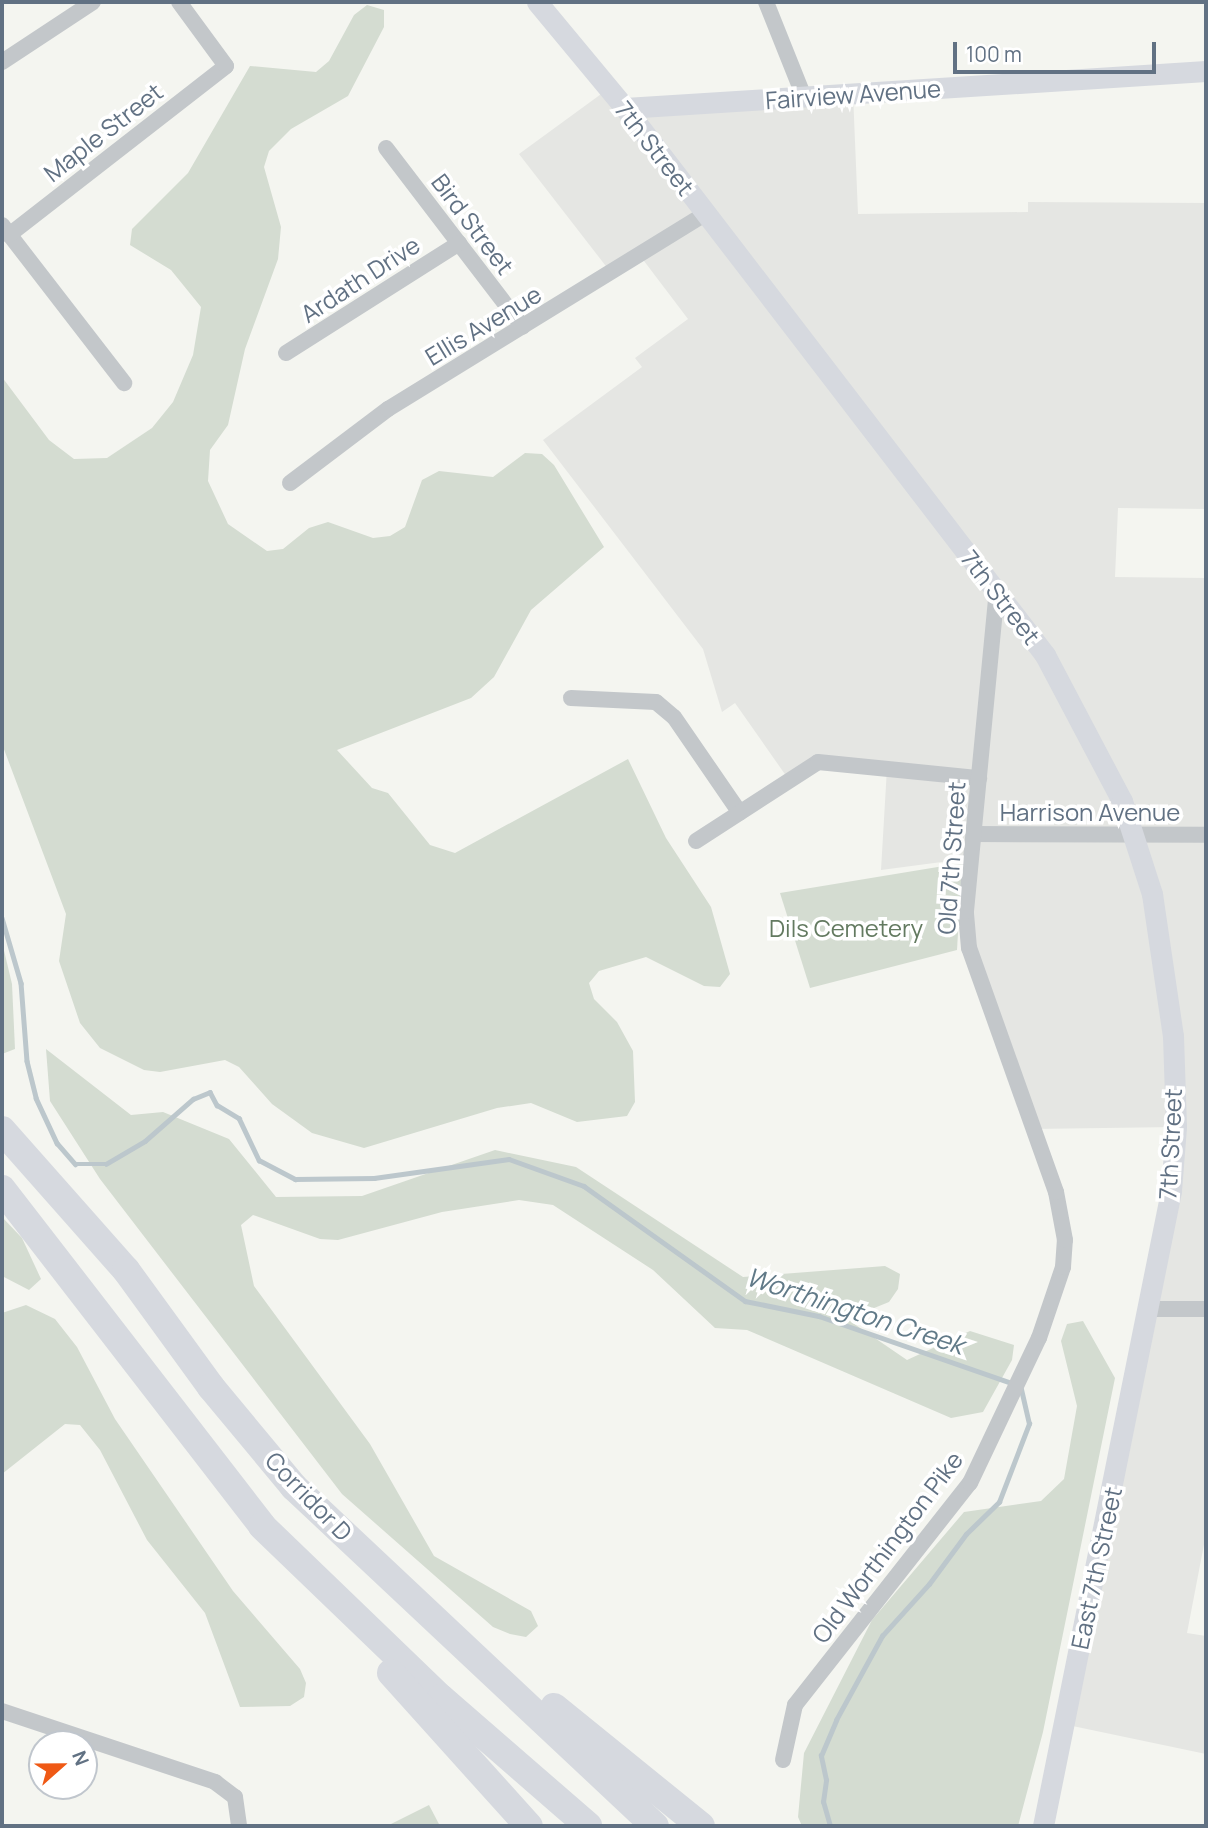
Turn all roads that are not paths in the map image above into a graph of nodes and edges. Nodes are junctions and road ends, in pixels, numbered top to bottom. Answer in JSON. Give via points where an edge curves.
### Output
{"nodes":[{"id":1,"x":93,"y":2,"type":"edge"},
{"id":2,"x":179,"y":2,"type":"edge"},
{"id":3,"x":537,"y":2,"type":"edge"},
{"id":4,"x":766,"y":2,"type":"edge"},
{"id":5,"x":2,"y":62,"type":"edge"},
{"id":6,"x":1206,"y":71,"type":"edge"},
{"id":7,"x":804,"y":97,"type":"junction"},
{"id":8,"x":625,"y":108,"type":"junction"},
{"id":9,"x":386,"y":148,"type":"dead end"},
{"id":10,"x":706,"y":213,"type":"junction"},
{"id":11,"x":5,"y":230,"type":"edge"},
{"id":12,"x":459,"y":243,"type":"junction"},
{"id":13,"x":523,"y":327,"type":"junction"},
{"id":14,"x":286,"y":353,"type":"dead end"},
{"id":15,"x":124,"y":383,"type":"dead end"},
{"id":16,"x":290,"y":483,"type":"dead end"},
{"id":17,"x":997,"y":590,"type":"junction"},
{"id":18,"x":571,"y":698,"type":"dead end"},
{"id":19,"x":979,"y":778,"type":"junction"},
{"id":20,"x":740,"y":813,"type":"junction"},
{"id":21,"x":974,"y":834,"type":"junction"},
{"id":22,"x":1135,"y":835,"type":"junction"},
{"id":23,"x":1206,"y":835,"type":"edge"},
{"id":24,"x":696,"y":841,"type":"dead end"},
{"id":25,"x":2,"y":1130,"type":"edge"},
{"id":26,"x":2,"y":1189,"type":"edge"},
{"id":27,"x":1065,"y":1240,"type":"joint"},
{"id":28,"x":1148,"y":1309,"type":"junction"},
{"id":29,"x":1206,"y":1309,"type":"edge"},
{"id":30,"x":262,"y":1526,"type":"junction"},
{"id":31,"x":432,"y":1616,"type":"junction"},
{"id":32,"x":2,"y":1711,"type":"edge"},
{"id":33,"x":783,"y":1760,"type":"dead end"},
{"id":34,"x":239,"y":1826,"type":"edge"},
{"id":35,"x":529,"y":1826,"type":"edge"},
{"id":36,"x":588,"y":1826,"type":"edge"},
{"id":37,"x":655,"y":1826,"type":"edge"},
{"id":38,"x":701,"y":1826,"type":"edge"},
{"id":39,"x":1043,"y":1826,"type":"edge"}],
"edges":[{"from":1,"to":5,"type":"street"},
{"from":2,"to":11,"type":"street","name":"Maple Street","via":[[226,65]]},
{"from":3,"to":8,"type":"main road","name":"7th Street"},
{"from":4,"to":7,"type":"street"},
{"from":6,"to":7,"type":"main road","name":"Fairview Avenue"},
{"from":7,"to":8,"type":"main road","name":"Fairview Avenue"},
{"from":8,"to":10,"type":"main road","name":"7th Street"},
{"from":9,"to":12,"type":"street","name":"Bird Street"},
{"from":10,"to":13,"type":"street","name":"Ellis Avenue"},
{"from":10,"to":17,"type":"main road","name":"7th Street"},
{"from":11,"to":15,"type":"street"},
{"from":12,"to":13,"type":"street","name":"Bird Street"},
{"from":12,"to":14,"type":"street","name":"Ardath Drive"},
{"from":13,"to":16,"type":"street","name":"Ellis Avenue","via":[[388,409]]},
{"from":17,"to":19,"type":"street","name":"Old 7th Street"},
{"from":17,"to":22,"type":"main road","name":"7th Street","via":[[1067,689]]},
{"from":18,"to":20,"type":"street","via":[[656,702],[674,717]]},
{"from":19,"to":20,"type":"street","via":[[818,762]]},
{"from":19,"to":21,"type":"street","name":"Old 7th Street"},
{"from":20,"to":24,"type":"street"},
{"from":21,"to":22,"type":"street","name":"Harrison Avenue"},
{"from":21,"to":27,"type":"street","name":"Old 7th Street","via":[[966,911],[969,948],[1056,1192]]},
{"from":22,"to":23,"type":"street","name":"Harrison Avenue"},
{"from":22,"to":28,"type":"main road","name":"7th Street","via":[[1163,953],[1173,1036],[1176,1127],[1171,1191]]},
{"from":25,"to":31,"type":"highway","name":"Corridor D","via":[[126,1270],[211,1387],[294,1487]]},
{"from":26,"to":30,"type":"highway","name":"Corridor D"},
{"from":27,"to":33,"type":"street","name":"Old Worthington Pike","via":[[1056,1294],[1039,1338],[970,1483],[795,1705]]},
{"from":28,"to":29,"type":"street"},
{"from":28,"to":39,"type":"main road","name":"East 7th Street"},
{"from":30,"to":35,"type":"highway"},
{"from":30,"to":36,"type":"highway","name":"Corridor D","via":[[441,1698]]},
{"from":31,"to":37,"type":"highway","name":"Corridor D"},
{"from":31,"to":38,"type":"highway"},
{"from":32,"to":34,"type":"street","via":[[215,1782],[235,1797]]}]}
